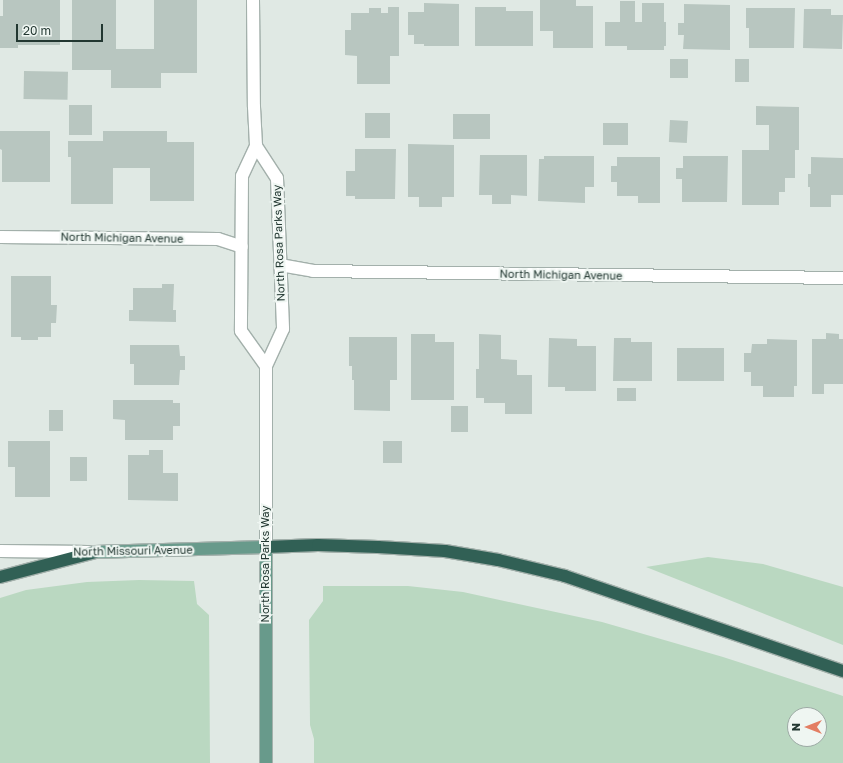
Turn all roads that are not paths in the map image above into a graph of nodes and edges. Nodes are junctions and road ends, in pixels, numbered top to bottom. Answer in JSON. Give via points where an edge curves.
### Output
{"nodes":[{"id":1,"x":253,"y":0,"type":"edge"},
{"id":2,"x":256,"y":146,"type":"junction"},
{"id":3,"x":0,"y":237,"type":"edge"},
{"id":4,"x":242,"y":247,"type":"junction"},
{"id":5,"x":280,"y":265,"type":"junction"},
{"id":6,"x":843,"y":278,"type":"edge"},
{"id":7,"x":266,"y":366,"type":"junction"},
{"id":8,"x":266,"y":547,"type":"junction"},
{"id":9,"x":0,"y":551,"type":"edge"},
{"id":10,"x":95,"y":552,"type":"junction"},
{"id":11,"x":0,"y":577,"type":"edge"},
{"id":12,"x":843,"y":671,"type":"edge"},
{"id":13,"x":266,"y":763,"type":"edge"}],
"edges":[{"from":1,"to":2,"type":"street"},
{"from":2,"to":4,"type":"street","via":[[242,176]]},
{"from":2,"to":5,"type":"street","name":"North Rosa Parks Way","via":[[277,178]]},
{"from":3,"to":4,"type":"street","name":"North Michigan Avenue","via":[[218,239]]},
{"from":4,"to":7,"type":"street","via":[[241,331]]},
{"from":5,"to":6,"type":"street","name":"North Michigan Avenue","via":[[313,271]]},
{"from":5,"to":7,"type":"street","name":"North Rosa Parks Way","via":[[283,329]]},
{"from":7,"to":8,"type":"street","name":"North Rosa Parks Way"},
{"from":8,"to":10,"type":"main road","name":"North Missouri Avenue"},
{"from":8,"to":12,"type":"highway","via":[[378,547],[445,551],[498,560],[565,576]]},
{"from":8,"to":13,"type":"main road","name":"North Rosa Parks Way"},
{"from":9,"to":10,"type":"street","name":"North Missouri Avenue"},
{"from":10,"to":11,"type":"highway"}]}
